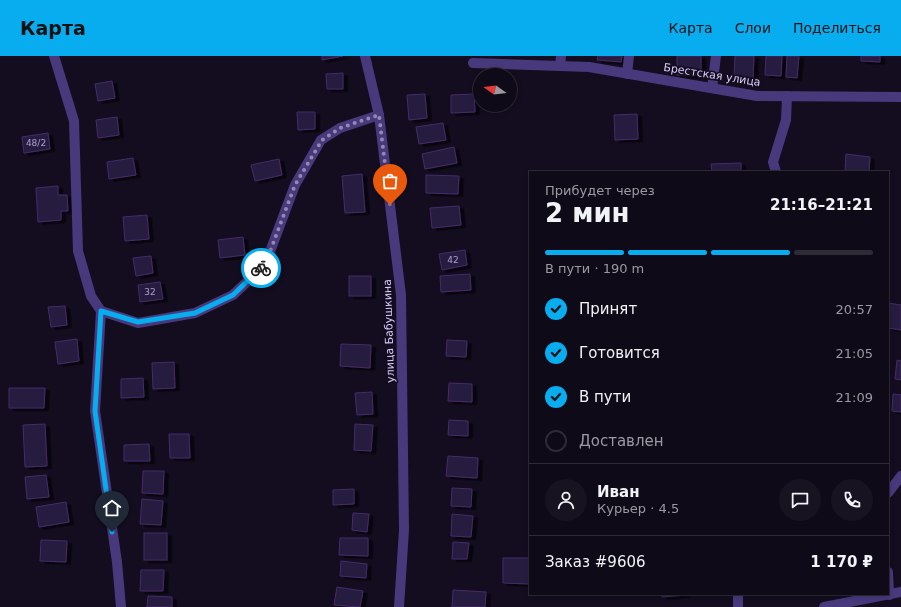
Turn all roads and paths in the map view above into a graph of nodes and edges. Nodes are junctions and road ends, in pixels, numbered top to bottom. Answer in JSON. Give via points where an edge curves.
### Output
{"nodes":[{"id":1,"x":54,"y":56,"type":"edge"},
{"id":2,"x":366,"y":56,"type":"edge"},
{"id":3,"x":629,"y":56,"type":"edge"},
{"id":4,"x":716,"y":56,"type":"edge"},
{"id":5,"x":560,"y":61,"type":"edge"},
{"id":6,"x":473,"y":63,"type":"dead end"},
{"id":7,"x":627,"y":74,"type":"junction"},
{"id":8,"x":712,"y":88,"type":"junction"},
{"id":9,"x":787,"y":96,"type":"junction"},
{"id":10,"x":901,"y":97,"type":"edge"},
{"id":11,"x":379,"y":115,"type":"junction"},
{"id":12,"x":776,"y":171,"type":"edge"},
{"id":13,"x":101,"y":311,"type":"junction"},
{"id":14,"x":901,"y":476,"type":"edge"},
{"id":15,"x":889,"y":493,"type":"edge"},
{"id":16,"x":901,"y":592,"type":"edge"},
{"id":17,"x":738,"y":595,"type":"edge"},
{"id":18,"x":889,"y":595,"type":"joint"},
{"id":19,"x":121,"y":607,"type":"edge"},
{"id":20,"x":399,"y":607,"type":"edge"},
{"id":21,"x":738,"y":607,"type":"edge"},
{"id":22,"x":824,"y":607,"type":"edge"}],
"edges":[{"from":1,"to":13,"type":"street","via":[[74,121],[78,251],[91,296]]},
{"from":2,"to":11,"type":"street","name":"улица Бабушкина"},
{"from":3,"to":7,"type":"street"},
{"from":4,"to":8,"type":"street"},
{"from":5,"to":6,"type":"street","name":"Брестская улица"},
{"from":5,"to":7,"type":"street","name":"Брестская улица"},
{"from":7,"to":8,"type":"street","name":"Брестская улица"},
{"from":8,"to":9,"type":"street","name":"Брестская улица","via":[[757,96]]},
{"from":9,"to":10,"type":"street","name":"Брестская улица"},
{"from":9,"to":12,"type":"street","via":[[786,120],[773,162]]},
{"from":11,"to":13,"type":"street","via":[[340,128],[322,140],[295,185],[265,265],[233,295],[195,313],[138,322]]},
{"from":11,"to":20,"type":"street","name":"улица Бабушкина","via":[[401,295],[404,530]]},
{"from":13,"to":19,"type":"street","via":[[95,411]]},
{"from":14,"to":15,"type":"street"},
{"from":16,"to":18,"type":"street"},
{"from":17,"to":21,"type":"street"},
{"from":18,"to":22,"type":"street"}]}
